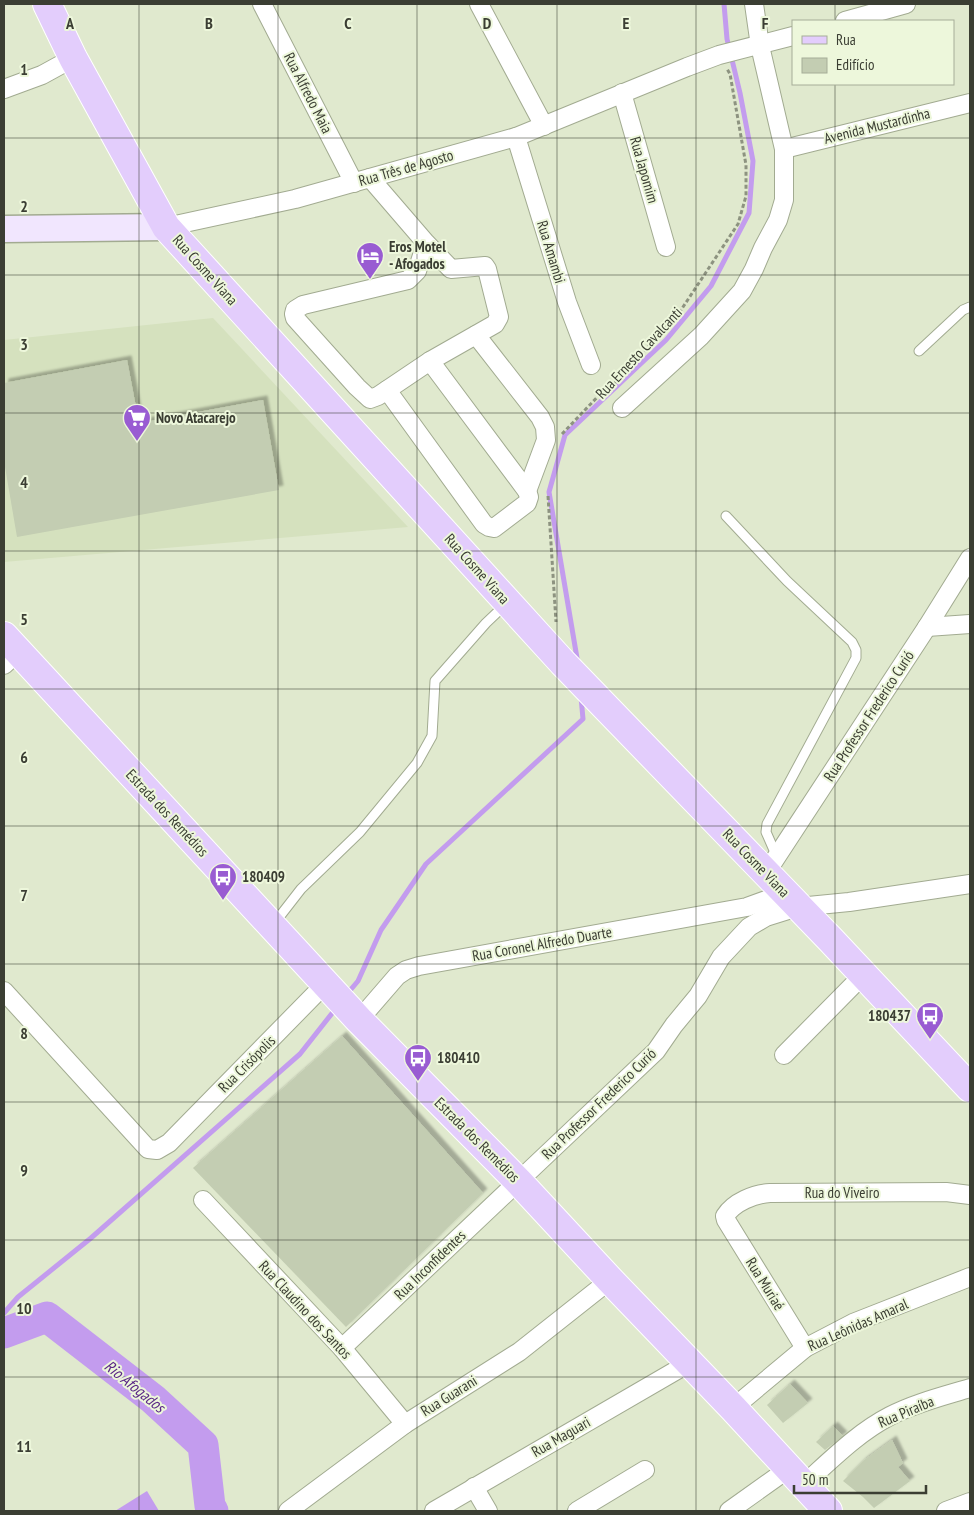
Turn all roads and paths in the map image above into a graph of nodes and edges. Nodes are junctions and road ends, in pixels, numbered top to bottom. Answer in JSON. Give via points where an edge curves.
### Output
{"nodes":[{"id":1,"x":47,"y":4,"type":"edge"},
{"id":2,"x":262,"y":4,"type":"edge"},
{"id":3,"x":479,"y":4,"type":"edge"},
{"id":4,"x":754,"y":4,"type":"edge"},
{"id":5,"x":906,"y":4,"type":"edge"},
{"id":6,"x":849,"y":20,"type":"edge"},
{"id":7,"x":792,"y":36,"type":"edge"},
{"id":8,"x":755,"y":47,"type":"junction"},
{"id":9,"x":720,"y":55,"type":"junction"},
{"id":10,"x":73,"y":58,"type":"junction"},
{"id":11,"x":4,"y":90,"type":"edge"},
{"id":12,"x":622,"y":93,"type":"junction"},
{"id":13,"x":970,"y":103,"type":"edge"},
{"id":14,"x":544,"y":126,"type":"junction"},
{"id":15,"x":516,"y":137,"type":"junction"},
{"id":16,"x":784,"y":149,"type":"junction"},
{"id":17,"x":362,"y":181,"type":"junction"},
{"id":18,"x":166,"y":227,"type":"junction"},
{"id":19,"x":4,"y":229,"type":"edge"},
{"id":20,"x":426,"y":243,"type":"junction"},
{"id":21,"x":666,"y":247,"type":"dead end"},
{"id":22,"x":970,"y":307,"type":"edge"},
{"id":23,"x":476,"y":335,"type":"junction"},
{"id":24,"x":919,"y":351,"type":"dead end"},
{"id":25,"x":430,"y":361,"type":"junction"},
{"id":26,"x":591,"y":365,"type":"dead end"},
{"id":27,"x":387,"y":390,"type":"junction"},
{"id":28,"x":622,"y":408,"type":"dead end"},
{"id":29,"x":560,"y":443,"type":"dead end"},
{"id":30,"x":547,"y":487,"type":"dead end"},
{"id":31,"x":527,"y":491,"type":"junction"},
{"id":32,"x":726,"y":516,"type":"dead end"},
{"id":33,"x":970,"y":558,"type":"edge"},
{"id":34,"x":508,"y":602,"type":"junction"},
{"id":35,"x":970,"y":624,"type":"edge"},
{"id":36,"x":927,"y":627,"type":"junction"},
{"id":37,"x":9,"y":651,"type":"edge"},
{"id":38,"x":560,"y":660,"type":"junction"},
{"id":39,"x":772,"y":866,"type":"junction"},
{"id":40,"x":970,"y":884,"type":"edge"},
{"id":41,"x":792,"y":900,"type":"junction"},
{"id":42,"x":272,"y":926,"type":"junction"},
{"id":43,"x":863,"y":975,"type":"junction"},
{"id":44,"x":327,"y":986,"type":"junction"},
{"id":45,"x":5,"y":994,"type":"edge"},
{"id":46,"x":355,"y":1015,"type":"junction"},
{"id":47,"x":784,"y":1055,"type":"dead end"},
{"id":48,"x":970,"y":1088,"type":"edge"},
{"id":49,"x":518,"y":1181,"type":"junction"},
{"id":50,"x":970,"y":1195,"type":"edge"},
{"id":51,"x":203,"y":1200,"type":"dead end"},
{"id":52,"x":726,"y":1220,"type":"joint"},
{"id":53,"x":970,"y":1277,"type":"edge"},
{"id":54,"x":610,"y":1280,"type":"junction"},
{"id":55,"x":342,"y":1348,"type":"junction"},
{"id":56,"x":805,"y":1348,"type":"junction"},
{"id":57,"x":689,"y":1363,"type":"junction"},
{"id":58,"x":970,"y":1388,"type":"edge"},
{"id":59,"x":733,"y":1408,"type":"junction"},
{"id":60,"x":405,"y":1424,"type":"junction"},
{"id":61,"x":645,"y":1470,"type":"dead end"},
{"id":62,"x":795,"y":1477,"type":"junction"},
{"id":63,"x":474,"y":1487,"type":"junction"},
{"id":64,"x":970,"y":1502,"type":"edge"},
{"id":65,"x":288,"y":1511,"type":"edge"},
{"id":66,"x":434,"y":1511,"type":"edge"},
{"id":67,"x":488,"y":1511,"type":"edge"},
{"id":68,"x":577,"y":1511,"type":"edge"},
{"id":69,"x":729,"y":1511,"type":"edge"},
{"id":70,"x":828,"y":1511,"type":"edge"},
{"id":71,"x":946,"y":1511,"type":"edge"}],
"edges":[{"from":1,"to":10,"type":"main road","name":"Rua Cosme Viana"},
{"from":2,"to":17,"type":"street","name":"Rua Alfredo Maia"},
{"from":3,"to":14,"type":"street"},
{"from":4,"to":8,"type":"street"},
{"from":5,"to":6,"type":"street"},
{"from":7,"to":8,"type":"street","name":"Rua Três de Agosto"},
{"from":8,"to":9,"type":"street","name":"Rua Três de Agosto"},
{"from":8,"to":16,"type":"street"},
{"from":9,"to":12,"type":"street","name":"Rua Três de Agosto"},
{"from":9,"to":29,"type":"path","name":"Rua Ernesto Cavalcanti","via":[[730,74],[746,165],[746,196],[738,224],[679,313],[614,384],[562,434]]},
{"from":10,"to":11,"type":"street"},
{"from":10,"to":18,"type":"main road","name":"Rua Cosme Viana"},
{"from":12,"to":14,"type":"street","name":"Rua Três de Agosto"},
{"from":12,"to":21,"type":"street","name":"Rua Japomim"},
{"from":13,"to":16,"type":"street","name":"Avenida Mustardinha"},
{"from":14,"to":15,"type":"street","name":"Rua Três de Agosto"},
{"from":15,"to":17,"type":"street","name":"Rua Três de Agosto"},
{"from":15,"to":26,"type":"street","name":"Rua Amambi","via":[[567,302]]},
{"from":16,"to":28,"type":"street","via":[[784,200],[778,220],[742,291],[701,336]]},
{"from":17,"to":18,"type":"street","name":"Rua Três de Agosto"},
{"from":17,"to":20,"type":"street","name":"Rua Alfredo Maia"},
{"from":18,"to":19,"type":"main road","name":"Rua Três de Agosto"},
{"from":18,"to":34,"type":"main road","name":"Rua Cosme Viana"},
{"from":20,"to":23,"type":"street","name":"Rua Alfredo Maia","via":[[451,269],[482,266],[487,269],[499,316],[495,324]]},
{"from":20,"to":27,"type":"street","via":[[417,272],[408,280],[303,305],[295,310],[295,318],[370,399]]},
{"from":22,"to":24,"type":"lane"},
{"from":23,"to":25,"type":"street"},
{"from":23,"to":31,"type":"street","via":[[545,427],[546,440]]},
{"from":25,"to":27,"type":"street"},
{"from":25,"to":31,"type":"street"},
{"from":27,"to":31,"type":"street","via":[[484,524],[494,528],[527,503]]},
{"from":30,"to":38,"type":"path"},
{"from":32,"to":39,"type":"lane","via":[[787,581],[852,642],[856,650],[856,658],[767,824]]},
{"from":33,"to":36,"type":"street","name":"Rua Professor Frederico Curió"},
{"from":34,"to":38,"type":"main road","name":"Rua Cosme Viana"},
{"from":34,"to":42,"type":"lane","via":[[435,681],[432,736],[417,763],[360,832],[301,889]]},
{"from":35,"to":36,"type":"street"},
{"from":36,"to":39,"type":"street","name":"Rua Professor Frederico Curió"},
{"from":37,"to":42,"type":"main road","name":"Estrada dos Remédios"},
{"from":38,"to":39,"type":"main road","name":"Rua Cosme Viana"},
{"from":39,"to":41,"type":"main road","name":"Rua Cosme Viana"},
{"from":40,"to":41,"type":"street","via":[[848,902]]},
{"from":41,"to":43,"type":"main road","name":"Rua Cosme Viana"},
{"from":41,"to":46,"type":"street","name":"Rua Coronel Alfredo Duarte","via":[[419,966],[397,976]]},
{"from":41,"to":49,"type":"street","name":"Rua Professor Frederico Curió","via":[[749,927],[721,957],[698,996],[656,1051]]},
{"from":42,"to":44,"type":"main road","name":"Estrada dos Remédios"},
{"from":43,"to":47,"type":"street"},
{"from":43,"to":48,"type":"main road","name":"Rua Cosme Viana"},
{"from":44,"to":45,"type":"street","name":"Rua Crisópolis","via":[[168,1143],[157,1150],[148,1149]]},
{"from":44,"to":46,"type":"main road","name":"Estrada dos Remédios"},
{"from":46,"to":49,"type":"main road","name":"Estrada dos Remédios"},
{"from":49,"to":54,"type":"main road","name":"Estrada dos Remédios"},
{"from":49,"to":55,"type":"street","name":"Rua Inconfidentes"},
{"from":50,"to":52,"type":"street","name":"Rua do Viveiro","via":[[946,1192],[758,1194],[728,1212]]},
{"from":51,"to":55,"type":"street","name":"Rua Claudino dos Santos"},
{"from":52,"to":56,"type":"street","name":"Rua Muriaé"},
{"from":53,"to":56,"type":"street","name":"Rua Leônidas Amaral","via":[[853,1323]]},
{"from":54,"to":57,"type":"main road","name":"Estrada dos Remédios"},
{"from":54,"to":60,"type":"street","name":"Rua Guarani","via":[[519,1352]]},
{"from":55,"to":60,"type":"street","name":"Rua Claudino dos Santos"},
{"from":56,"to":59,"type":"street","name":"Rua Leônidas Amaral"},
{"from":57,"to":59,"type":"main road","name":"Estrada dos Remédios"},
{"from":57,"to":63,"type":"street","name":"Rua Maguari"},
{"from":58,"to":62,"type":"street","name":"Rua Piraíba","via":[[890,1416]]},
{"from":59,"to":62,"type":"main road","name":"Estrada dos Remédios"},
{"from":60,"to":65,"type":"street","name":"Rua Guarani"},
{"from":61,"to":68,"type":"street"},
{"from":62,"to":69,"type":"street","name":"Rua Piraíba"},
{"from":62,"to":70,"type":"main road","name":"Estrada dos Remédios"},
{"from":63,"to":66,"type":"street","name":"Rua Maguari"},
{"from":63,"to":67,"type":"street"},
{"from":64,"to":71,"type":"street"}]}
